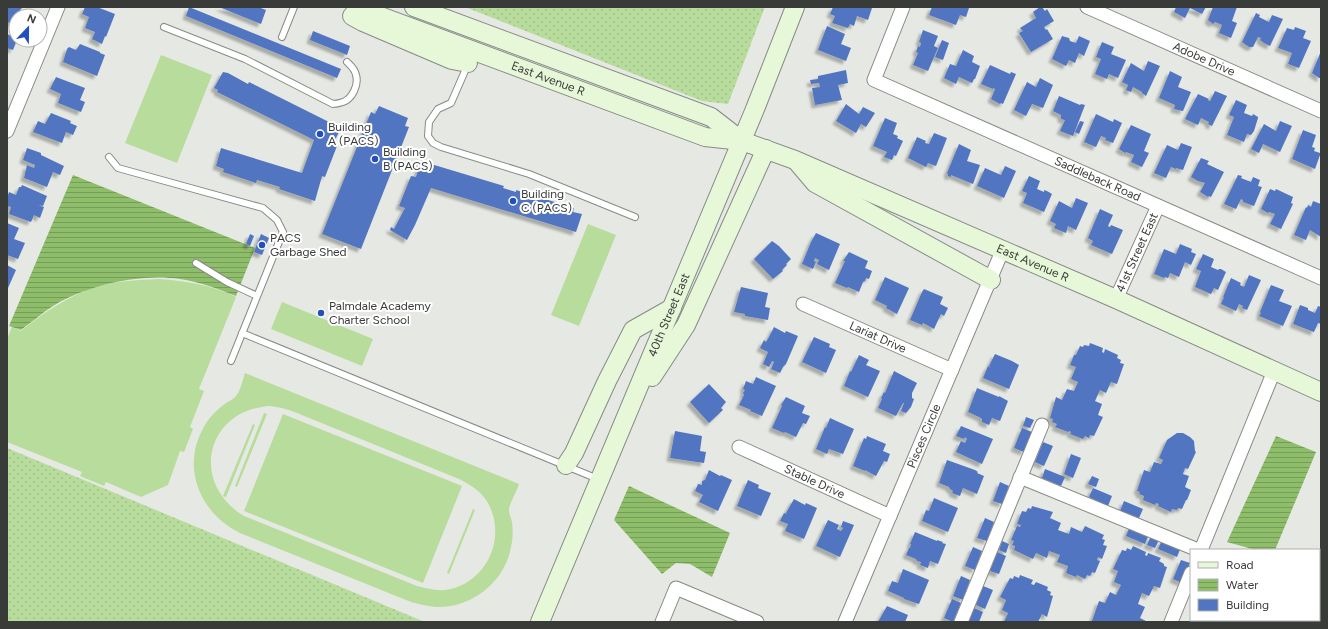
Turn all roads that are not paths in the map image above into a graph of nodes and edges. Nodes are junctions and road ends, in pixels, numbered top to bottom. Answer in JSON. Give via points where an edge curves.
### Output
{"nodes":[{"id":1,"x":58,"y":7,"type":"edge"},
{"id":2,"x":294,"y":7,"type":"edge"},
{"id":3,"x":345,"y":7,"type":"edge"},
{"id":4,"x":356,"y":7,"type":"edge"},
{"id":5,"x":386,"y":7,"type":"edge"},
{"id":6,"x":414,"y":7,"type":"edge"},
{"id":7,"x":795,"y":7,"type":"edge"},
{"id":8,"x":903,"y":7,"type":"edge"},
{"id":9,"x":1087,"y":7,"type":"edge"},
{"id":10,"x":164,"y":27,"type":"dead end"},
{"id":11,"x":484,"y":33,"type":"junction"},
{"id":12,"x":282,"y":37,"type":"dead end"},
{"id":13,"x":471,"y":57,"type":"junction"},
{"id":14,"x":347,"y":62,"type":"dead end"},
{"id":15,"x":1321,"y":111,"type":"edge"},
{"id":16,"x":7,"y":131,"type":"edge"},
{"id":17,"x":742,"y":141,"type":"junction"},
{"id":18,"x":766,"y":149,"type":"junction"},
{"id":19,"x":109,"y":158,"type":"dead end"},
{"id":20,"x":794,"y":160,"type":"junction"},
{"id":21,"x":1158,"y":206,"type":"junction"},
{"id":22,"x":635,"y":217,"type":"dead end"},
{"id":23,"x":1003,"y":249,"type":"junction"},
{"id":24,"x":196,"y":263,"type":"dead end"},
{"id":25,"x":1321,"y":278,"type":"edge"},
{"id":26,"x":991,"y":280,"type":"junction"},
{"id":27,"x":257,"y":296,"type":"junction"},
{"id":28,"x":1116,"y":299,"type":"junction"},
{"id":29,"x":803,"y":304,"type":"dead end"},
{"id":30,"x":672,"y":308,"type":"junction"},
{"id":31,"x":242,"y":333,"type":"junction"},
{"id":32,"x":231,"y":361,"type":"dead end"},
{"id":33,"x":952,"y":370,"type":"junction"},
{"id":34,"x":1274,"y":371,"type":"junction"},
{"id":35,"x":1321,"y":392,"type":"edge"},
{"id":36,"x":628,"y":414,"type":"junction"},
{"id":37,"x":1042,"y":425,"type":"dead end"},
{"id":38,"x":739,"y":447,"type":"dead end"},
{"id":39,"x":566,"y":465,"type":"junction"},
{"id":40,"x":1020,"y":477,"type":"junction"},
{"id":41,"x":600,"y":479,"type":"junction"},
{"id":42,"x":890,"y":516,"type":"junction"},
{"id":43,"x":1197,"y":549,"type":"edge"},
{"id":44,"x":1199,"y":549,"type":"edge"},
{"id":45,"x":1190,"y":575,"type":"edge"},
{"id":46,"x":540,"y":622,"type":"edge"},
{"id":47,"x":662,"y":622,"type":"edge"},
{"id":48,"x":757,"y":622,"type":"edge"},
{"id":49,"x":845,"y":622,"type":"edge"},
{"id":50,"x":961,"y":622,"type":"edge"},
{"id":51,"x":1171,"y":622,"type":"edge"}],
"edges":[{"from":1,"to":16,"type":"street"},
{"from":2,"to":12,"type":"lane"},
{"from":3,"to":13,"type":"main road","via":[[352,16],[363,22],[452,60]]},
{"from":4,"to":13,"type":"main road","name":"East Avenue R"},
{"from":5,"to":11,"type":"main road","via":[[458,33]]},
{"from":6,"to":11,"type":"main road","name":"East Avenue R"},
{"from":7,"to":17,"type":"main road","name":"40th Street East"},
{"from":8,"to":21,"type":"street","name":"Saddleback Road","via":[[874,80]]},
{"from":9,"to":15,"type":"street","name":"Adobe Drive"},
{"from":10,"to":14,"type":"lane","via":[[245,59],[333,104],[343,102],[354,91],[356,75]]},
{"from":11,"to":17,"type":"main road","name":"East Avenue R","via":[[711,117]]},
{"from":13,"to":17,"type":"main road","name":"East Avenue R","via":[[705,137]]},
{"from":13,"to":22,"type":"lane","via":[[451,103],[438,109],[429,122],[428,136],[433,143],[530,174]]},
{"from":17,"to":18,"type":"main road","name":"East Avenue R"},
{"from":17,"to":30,"type":"main road","name":"40th Street East"},
{"from":18,"to":20,"type":"main road","name":"East Avenue R"},
{"from":18,"to":36,"type":"main road","via":[[686,325]]},
{"from":19,"to":27,"type":"lane","via":[[118,168],[263,208],[277,220],[282,232]]},
{"from":20,"to":23,"type":"main road","name":"East Avenue R"},
{"from":20,"to":26,"type":"main road","via":[[815,184]]},
{"from":21,"to":25,"type":"street","name":"Saddleback Road"},
{"from":21,"to":28,"type":"street","name":"41st Street East"},
{"from":23,"to":26,"type":"street","name":"Pisces Circle"},
{"from":23,"to":28,"type":"main road","name":"East Avenue R"},
{"from":24,"to":27,"type":"lane"},
{"from":26,"to":33,"type":"street","name":"Pisces Circle"},
{"from":27,"to":31,"type":"lane"},
{"from":28,"to":34,"type":"main road","name":"East Avenue R"},
{"from":29,"to":33,"type":"street","name":"Lariat Drive"},
{"from":30,"to":36,"type":"main road","name":"40th Street East"},
{"from":30,"to":39,"type":"main road","via":[[634,330]]},
{"from":31,"to":32,"type":"lane"},
{"from":31,"to":39,"type":"lane"},
{"from":33,"to":42,"type":"street","name":"Pisces Circle"},
{"from":34,"to":35,"type":"main road","name":"East Avenue R"},
{"from":34,"to":44,"type":"street"},
{"from":36,"to":41,"type":"main road","name":"40th Street East"},
{"from":37,"to":40,"type":"street"},
{"from":38,"to":42,"type":"street","name":"Stable Drive"},
{"from":39,"to":41,"type":"lane"},
{"from":40,"to":43,"type":"street"},
{"from":40,"to":50,"type":"street"},
{"from":41,"to":46,"type":"main road","name":"40th Street East"},
{"from":42,"to":49,"type":"street","name":"Pisces Circle"},
{"from":45,"to":51,"type":"street"},
{"from":47,"to":48,"type":"street","via":[[676,588]]}]}
